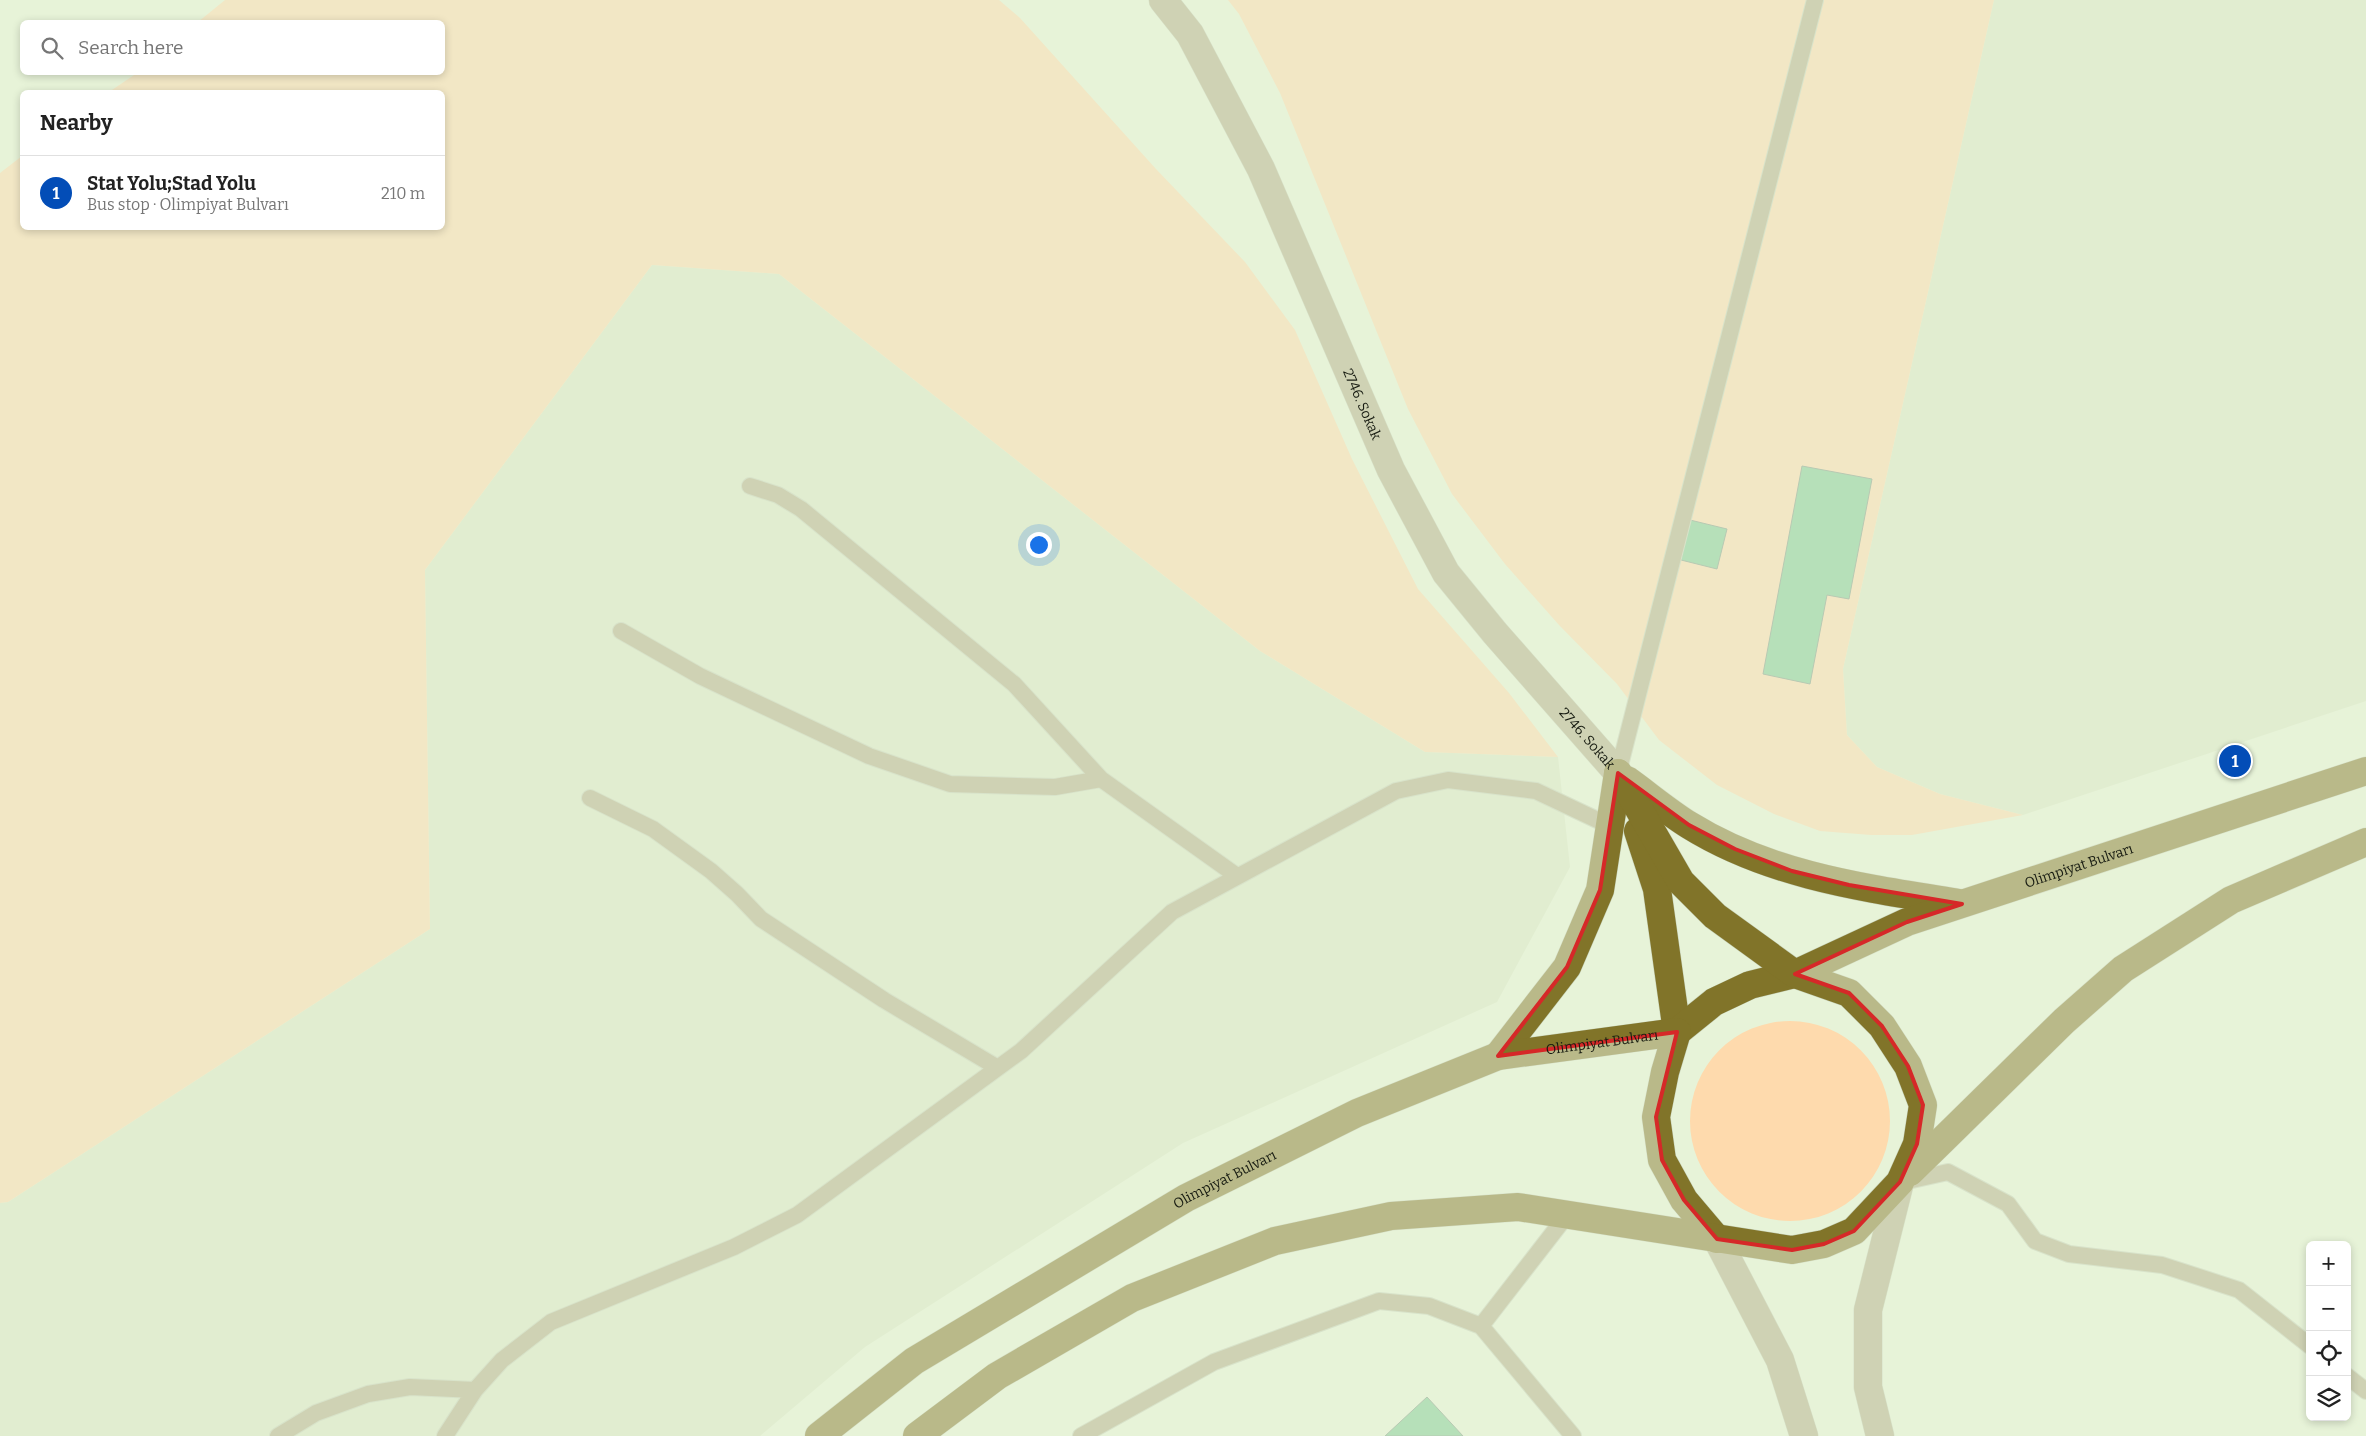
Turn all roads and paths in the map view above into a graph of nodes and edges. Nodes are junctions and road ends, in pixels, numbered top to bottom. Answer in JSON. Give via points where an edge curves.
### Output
{"nodes":[{"id":1,"x":1163,"y":0,"type":"edge"},
{"id":2,"x":1814,"y":0,"type":"edge"},
{"id":3,"x":750,"y":486,"type":"dead end"},
{"id":4,"x":621,"y":631,"type":"dead end"},
{"id":5,"x":2366,"y":771,"type":"edge"},
{"id":6,"x":1618,"y":773,"type":"junction"},
{"id":7,"x":1101,"y":779,"type":"junction"},
{"id":8,"x":590,"y":798,"type":"dead end"},
{"id":9,"x":1610,"y":826,"type":"junction"},
{"id":10,"x":2366,"y":842,"type":"edge"},
{"id":11,"x":1237,"y":876,"type":"junction"},
{"id":12,"x":1962,"y":904,"type":"junction"},
{"id":13,"x":1795,"y":974,"type":"junction"},
{"id":14,"x":1676,"y":1032,"type":"junction"},
{"id":15,"x":1498,"y":1056,"type":"junction"},
{"id":16,"x":998,"y":1068,"type":"junction"},
{"id":17,"x":1900,"y":1182,"type":"junction"},
{"id":18,"x":1567,"y":1215,"type":"junction"},
{"id":19,"x":1717,"y":1239,"type":"junction"},
{"id":20,"x":1482,"y":1326,"type":"junction"},
{"id":21,"x":2306,"y":1343,"type":"edge"},
{"id":22,"x":2351,"y":1379,"type":"edge"},
{"id":23,"x":475,"y":1390,"type":"junction"},
{"id":24,"x":2366,"y":1391,"type":"edge"},
{"id":25,"x":278,"y":1436,"type":"edge"},
{"id":26,"x":445,"y":1436,"type":"edge"},
{"id":27,"x":820,"y":1436,"type":"edge"},
{"id":28,"x":917,"y":1436,"type":"edge"},
{"id":29,"x":1081,"y":1436,"type":"edge"},
{"id":30,"x":1574,"y":1436,"type":"edge"},
{"id":31,"x":1804,"y":1436,"type":"edge"},
{"id":32,"x":1880,"y":1436,"type":"edge"}],
"edges":[{"from":1,"to":6,"type":"street","name":"2746. Sokak","via":[[1190,34],[1261,169],[1391,470],[1446,573]]},
{"from":2,"to":6,"type":"lane"},
{"from":3,"to":7,"type":"lane","via":[[778,494],[801,509],[1014,684]]},
{"from":4,"to":7,"type":"lane","via":[[700,676],[869,756],[950,784],[1054,787]]},
{"from":5,"to":12,"type":"main road","name":"Olimpiyat Bulvarı"},
{"from":6,"to":9,"type":"main road"},
{"from":6,"to":12,"type":"main road","via":[[1689,825],[1735,849],[1792,871],[1849,885]]},
{"from":6,"to":13,"type":"main road","via":[[1681,882],[1715,916]]},
{"from":6,"to":14,"type":"main road","via":[[1657,889]]},
{"from":7,"to":11,"type":"lane"},
{"from":8,"to":16,"type":"lane","via":[[653,829],[711,871],[761,919],[884,1000]]},
{"from":9,"to":11,"type":"lane","via":[[1536,791],[1448,780],[1396,791]]},
{"from":9,"to":15,"type":"main road","via":[[1600,890],[1567,967]]},
{"from":10,"to":17,"type":"main road","via":[[2231,900],[2123,969],[2064,1021]]},
{"from":11,"to":16,"type":"lane","via":[[1172,912],[1021,1051]]},
{"from":12,"to":13,"type":"main road","name":"Olimpiyat Bulvarı","via":[[1907,922]]},
{"from":13,"to":14,"type":"main road","name":"Olimpiyat Bulvarı","via":[[1750,985],[1714,1002]]},
{"from":13,"to":17,"type":"main road","via":[[1849,993],[1882,1026],[1908,1066],[1923,1105],[1917,1144]]},
{"from":14,"to":15,"type":"main road","name":"Olimpiyat Bulvarı"},
{"from":14,"to":19,"type":"main road","via":[[1656,1116],[1662,1160],[1684,1200]]},
{"from":15,"to":27,"type":"main road","name":"Olimpiyat Bulvarı","via":[[1357,1114],[1186,1198],[914,1361]]},
{"from":16,"to":23,"type":"lane","via":[[797,1215],[734,1247],[551,1322],[502,1360]]},
{"from":17,"to":19,"type":"main road","via":[[1854,1231],[1824,1244],[1792,1250]]},
{"from":17,"to":21,"type":"lane","via":[[1948,1172],[2008,1204],[2035,1241],[2069,1254],[2162,1265],[2239,1290]]},
{"from":17,"to":32,"type":"street","via":[[1868,1310],[1868,1387]]},
{"from":18,"to":19,"type":"main road"},
{"from":18,"to":20,"type":"lane"},
{"from":18,"to":28,"type":"main road","via":[[1518,1207],[1391,1216],[1275,1241],[1132,1298],[997,1376]]},
{"from":19,"to":31,"type":"street","via":[[1780,1360]]},
{"from":20,"to":29,"type":"lane","via":[[1429,1306],[1379,1301],[1214,1362]]},
{"from":20,"to":30,"type":"lane"},
{"from":22,"to":24,"type":"lane"},
{"from":23,"to":25,"type":"lane","via":[[410,1386],[368,1394],[316,1413]]},
{"from":23,"to":26,"type":"lane"}]}
